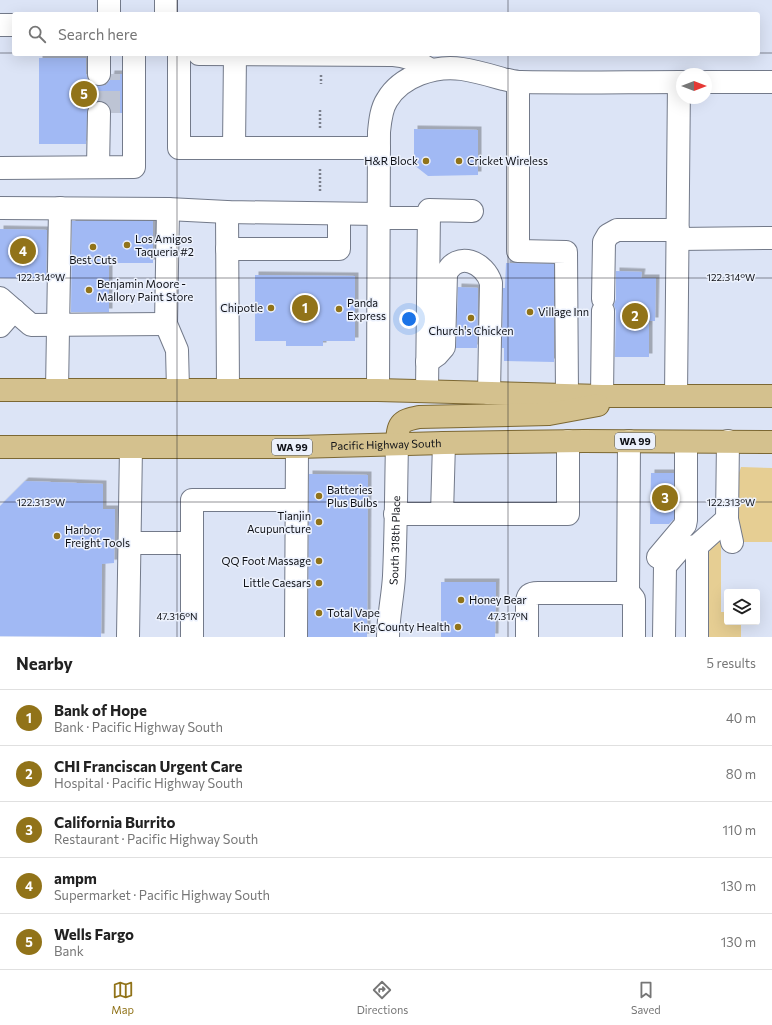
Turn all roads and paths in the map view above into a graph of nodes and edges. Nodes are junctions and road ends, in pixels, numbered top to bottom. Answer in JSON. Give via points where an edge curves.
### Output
{"nodes":[{"id":1,"x":109,"y":0,"type":"edge"},
{"id":2,"x":166,"y":0,"type":"edge"},
{"id":3,"x":109,"y":12,"type":"edge"},
{"id":4,"x":166,"y":12,"type":"edge"},
{"id":5,"x":12,"y":24,"type":"edge"},
{"id":6,"x":0,"y":25,"type":"edge"},
{"id":7,"x":134,"y":56,"type":"edge"},
{"id":8,"x":179,"y":56,"type":"edge"},
{"id":9,"x":235,"y":56,"type":"edge"},
{"id":10,"x":405,"y":56,"type":"edge"},
{"id":11,"x":431,"y":70,"type":"junction"},
{"id":12,"x":518,"y":82,"type":"junction"},
{"id":13,"x":676,"y":82,"type":"edge"},
{"id":14,"x":712,"y":82,"type":"edge"},
{"id":15,"x":772,"y":82,"type":"edge"},
{"id":16,"x":681,"y":104,"type":"edge"},
{"id":17,"x":320,"y":110,"type":"dead end"},
{"id":18,"x":109,"y":113,"type":"tunnel mouth"},
{"id":19,"x":320,"y":131,"type":"dead end"},
{"id":20,"x":234,"y":148,"type":"junction"},
{"id":21,"x":379,"y":148,"type":"junction"},
{"id":22,"x":320,"y":163,"type":"dead end"},
{"id":23,"x":108,"y":167,"type":"junction"},
{"id":24,"x":0,"y":168,"type":"edge"},
{"id":25,"x":320,"y":193,"type":"dead end"},
{"id":26,"x":0,"y":208,"type":"edge"},
{"id":27,"x":60,"y":208,"type":"junction"},
{"id":28,"x":168,"y":209,"type":"junction"},
{"id":29,"x":472,"y":211,"type":"dead end"},
{"id":30,"x":227,"y":212,"type":"junction"},
{"id":31,"x":339,"y":214,"type":"junction"},
{"id":32,"x":379,"y":216,"type":"junction"},
{"id":33,"x":429,"y":218,"type":"junction"},
{"id":34,"x":678,"y":235,"type":"junction"},
{"id":35,"x":772,"y":238,"type":"edge"},
{"id":36,"x":227,"y":249,"type":"junction"},
{"id":37,"x":5,"y":311,"type":"edge"},
{"id":38,"x":166,"y":324,"type":"junction"},
{"id":39,"x":58,"y":325,"type":"junction"},
{"id":40,"x":427,"y":362,"type":"junction"},
{"id":41,"x":178,"y":389,"type":"junction"},
{"id":42,"x":0,"y":390,"type":"edge"},
{"id":43,"x":57,"y":390,"type":"junction"},
{"id":44,"x":228,"y":390,"type":"junction"},
{"id":45,"x":378,"y":390,"type":"junction"},
{"id":46,"x":427,"y":391,"type":"junction"},
{"id":47,"x":489,"y":393,"type":"junction"},
{"id":48,"x":567,"y":395,"type":"junction"},
{"id":49,"x":602,"y":396,"type":"junction"},
{"id":50,"x":644,"y":396,"type":"junction"},
{"id":51,"x":676,"y":396,"type":"junction"},
{"id":52,"x":772,"y":396,"type":"edge"},
{"id":53,"x":568,"y":441,"type":"junction"},
{"id":54,"x":630,"y":441,"type":"junction"},
{"id":55,"x":728,"y":441,"type":"junction"},
{"id":56,"x":444,"y":442,"type":"junction"},
{"id":57,"x":686,"y":442,"type":"junction"},
{"id":58,"x":772,"y":442,"type":"edge"},
{"id":59,"x":397,"y":444,"type":"junction"},
{"id":60,"x":0,"y":447,"type":"edge"},
{"id":61,"x":131,"y":447,"type":"junction"},
{"id":62,"x":297,"y":448,"type":"junction"},
{"id":63,"x":296,"y":500,"type":"junction"},
{"id":64,"x":395,"y":514,"type":"junction"},
{"id":65,"x":442,"y":514,"type":"junction"},
{"id":66,"x":726,"y":519,"type":"junction"},
{"id":67,"x":732,"y":542,"type":"dead end"},
{"id":68,"x":130,"y":543,"type":"junction"},
{"id":69,"x":192,"y":543,"type":"junction"},
{"id":70,"x":697,"y":546,"type":"junction"},
{"id":71,"x":628,"y":593,"type":"junction"},
{"id":72,"x":128,"y":637,"type":"edge"},
{"id":73,"x":192,"y":637,"type":"edge"},
{"id":74,"x":296,"y":637,"type":"edge"},
{"id":75,"x":388,"y":637,"type":"edge"},
{"id":76,"x":527,"y":637,"type":"edge"},
{"id":77,"x":634,"y":637,"type":"edge"},
{"id":78,"x":652,"y":637,"type":"edge"},
{"id":79,"x":664,"y":637,"type":"edge"},
{"id":80,"x":697,"y":637,"type":"edge"}],
"edges":[{"from":1,"to":3,"type":"lane"},
{"from":2,"to":4,"type":"lane"},
{"from":5,"to":6,"type":"lane"},
{"from":7,"to":23,"type":"lane","via":[[134,167]]},
{"from":8,"to":20,"type":"lane","via":[[179,148]]},
{"from":9,"to":20,"type":"lane"},
{"from":10,"to":11,"type":"lane"},
{"from":11,"to":12,"type":"lane","via":[[459,69]]},
{"from":11,"to":21,"type":"lane","via":[[406,81],[386,100],[381,118]]},
{"from":12,"to":13,"type":"lane"},
{"from":12,"to":48,"type":"lane","via":[[518,250],[566,252]]},
{"from":14,"to":15,"type":"lane"},
{"from":16,"to":34,"type":"lane"},
{"from":17,"to":19,"type":"path"},
{"from":18,"to":23,"type":"lane"},
{"from":20,"to":21,"type":"lane"},
{"from":21,"to":32,"type":"lane"},
{"from":22,"to":25,"type":"path"},
{"from":23,"to":24,"type":"lane"},
{"from":26,"to":27,"type":"lane"},
{"from":27,"to":28,"type":"lane"},
{"from":27,"to":39,"type":"lane"},
{"from":28,"to":30,"type":"lane"},
{"from":28,"to":38,"type":"lane"},
{"from":29,"to":33,"type":"lane","via":[[429,210]]},
{"from":30,"to":31,"type":"lane"},
{"from":30,"to":36,"type":"lane"},
{"from":31,"to":32,"type":"lane"},
{"from":31,"to":36,"type":"lane","via":[[339,248]]},
{"from":32,"to":33,"type":"lane"},
{"from":32,"to":45,"type":"lane"},
{"from":33,"to":40,"type":"lane"},
{"from":34,"to":35,"type":"lane"},
{"from":34,"to":49,"type":"lane","via":[[617,230],[608,235],[604,242]]},
{"from":34,"to":51,"type":"lane"},
{"from":36,"to":44,"type":"lane"},
{"from":37,"to":39,"type":"lane","via":[[31,325]]},
{"from":38,"to":39,"type":"lane"},
{"from":38,"to":41,"type":"lane","via":[[177,350]]},
{"from":39,"to":43,"type":"lane"},
{"from":40,"to":46,"type":"lane"},
{"from":40,"to":47,"type":"lane","via":[[444,347],[448,269],[454,263],[474,262],[483,268],[491,283]]},
{"from":41,"to":43,"type":"main road"},
{"from":41,"to":44,"type":"main road"},
{"from":42,"to":43,"type":"main road"},
{"from":44,"to":45,"type":"main road"},
{"from":45,"to":46,"type":"main road"},
{"from":46,"to":47,"type":"main road"},
{"from":47,"to":48,"type":"main road"},
{"from":48,"to":49,"type":"main road"},
{"from":49,"to":50,"type":"main road"},
{"from":50,"to":51,"type":"main road"},
{"from":50,"to":59,"type":"main road","via":[[549,414],[419,417],[406,420],[400,425]]},
{"from":51,"to":52,"type":"main road"},
{"from":53,"to":54,"type":"main road","name":"Pacific Highway South","number":"WA 99"},
{"from":53,"to":56,"type":"main road","name":"Pacific Highway South","number":"WA 99"},
{"from":53,"to":65,"type":"lane","via":[[568,514]]},
{"from":54,"to":57,"type":"main road","name":"Pacific Highway South","number":"WA 99"},
{"from":54,"to":71,"type":"lane"},
{"from":55,"to":57,"type":"main road","name":"Pacific Highway South","number":"WA 99"},
{"from":55,"to":58,"type":"main road","name":"Pacific Highway South","number":"WA 99"},
{"from":55,"to":66,"type":"lane"},
{"from":56,"to":59,"type":"main road","name":"Pacific Highway South","number":"WA 99"},
{"from":56,"to":65,"type":"lane"},
{"from":57,"to":78,"type":"lane","via":[[686,520],[685,525],[654,562]]},
{"from":59,"to":62,"type":"main road","name":"Pacific Highway South","number":"WA 99"},
{"from":59,"to":64,"type":"lane","name":"South 318th Place"},
{"from":60,"to":61,"type":"main road","name":"Pacific Highway South","number":"WA 99"},
{"from":61,"to":62,"type":"main road","name":"Pacific Highway South","number":"WA 99"},
{"from":61,"to":68,"type":"lane"},
{"from":62,"to":63,"type":"lane"},
{"from":63,"to":69,"type":"lane","via":[[192,500]]},
{"from":63,"to":74,"type":"lane"},
{"from":64,"to":65,"type":"lane"},
{"from":64,"to":75,"type":"lane","name":"South 318th Place","via":[[394,576]]},
{"from":66,"to":67,"type":"lane"},
{"from":66,"to":70,"type":"lane"},
{"from":68,"to":69,"type":"lane"},
{"from":68,"to":72,"type":"lane"},
{"from":69,"to":73,"type":"lane"},
{"from":70,"to":79,"type":"lane","via":[[679,550],[665,566]]},
{"from":70,"to":80,"type":"lane"},
{"from":71,"to":76,"type":"lane","via":[[531,594],[527,601]]},
{"from":71,"to":77,"type":"lane","via":[[634,600]]}]}
